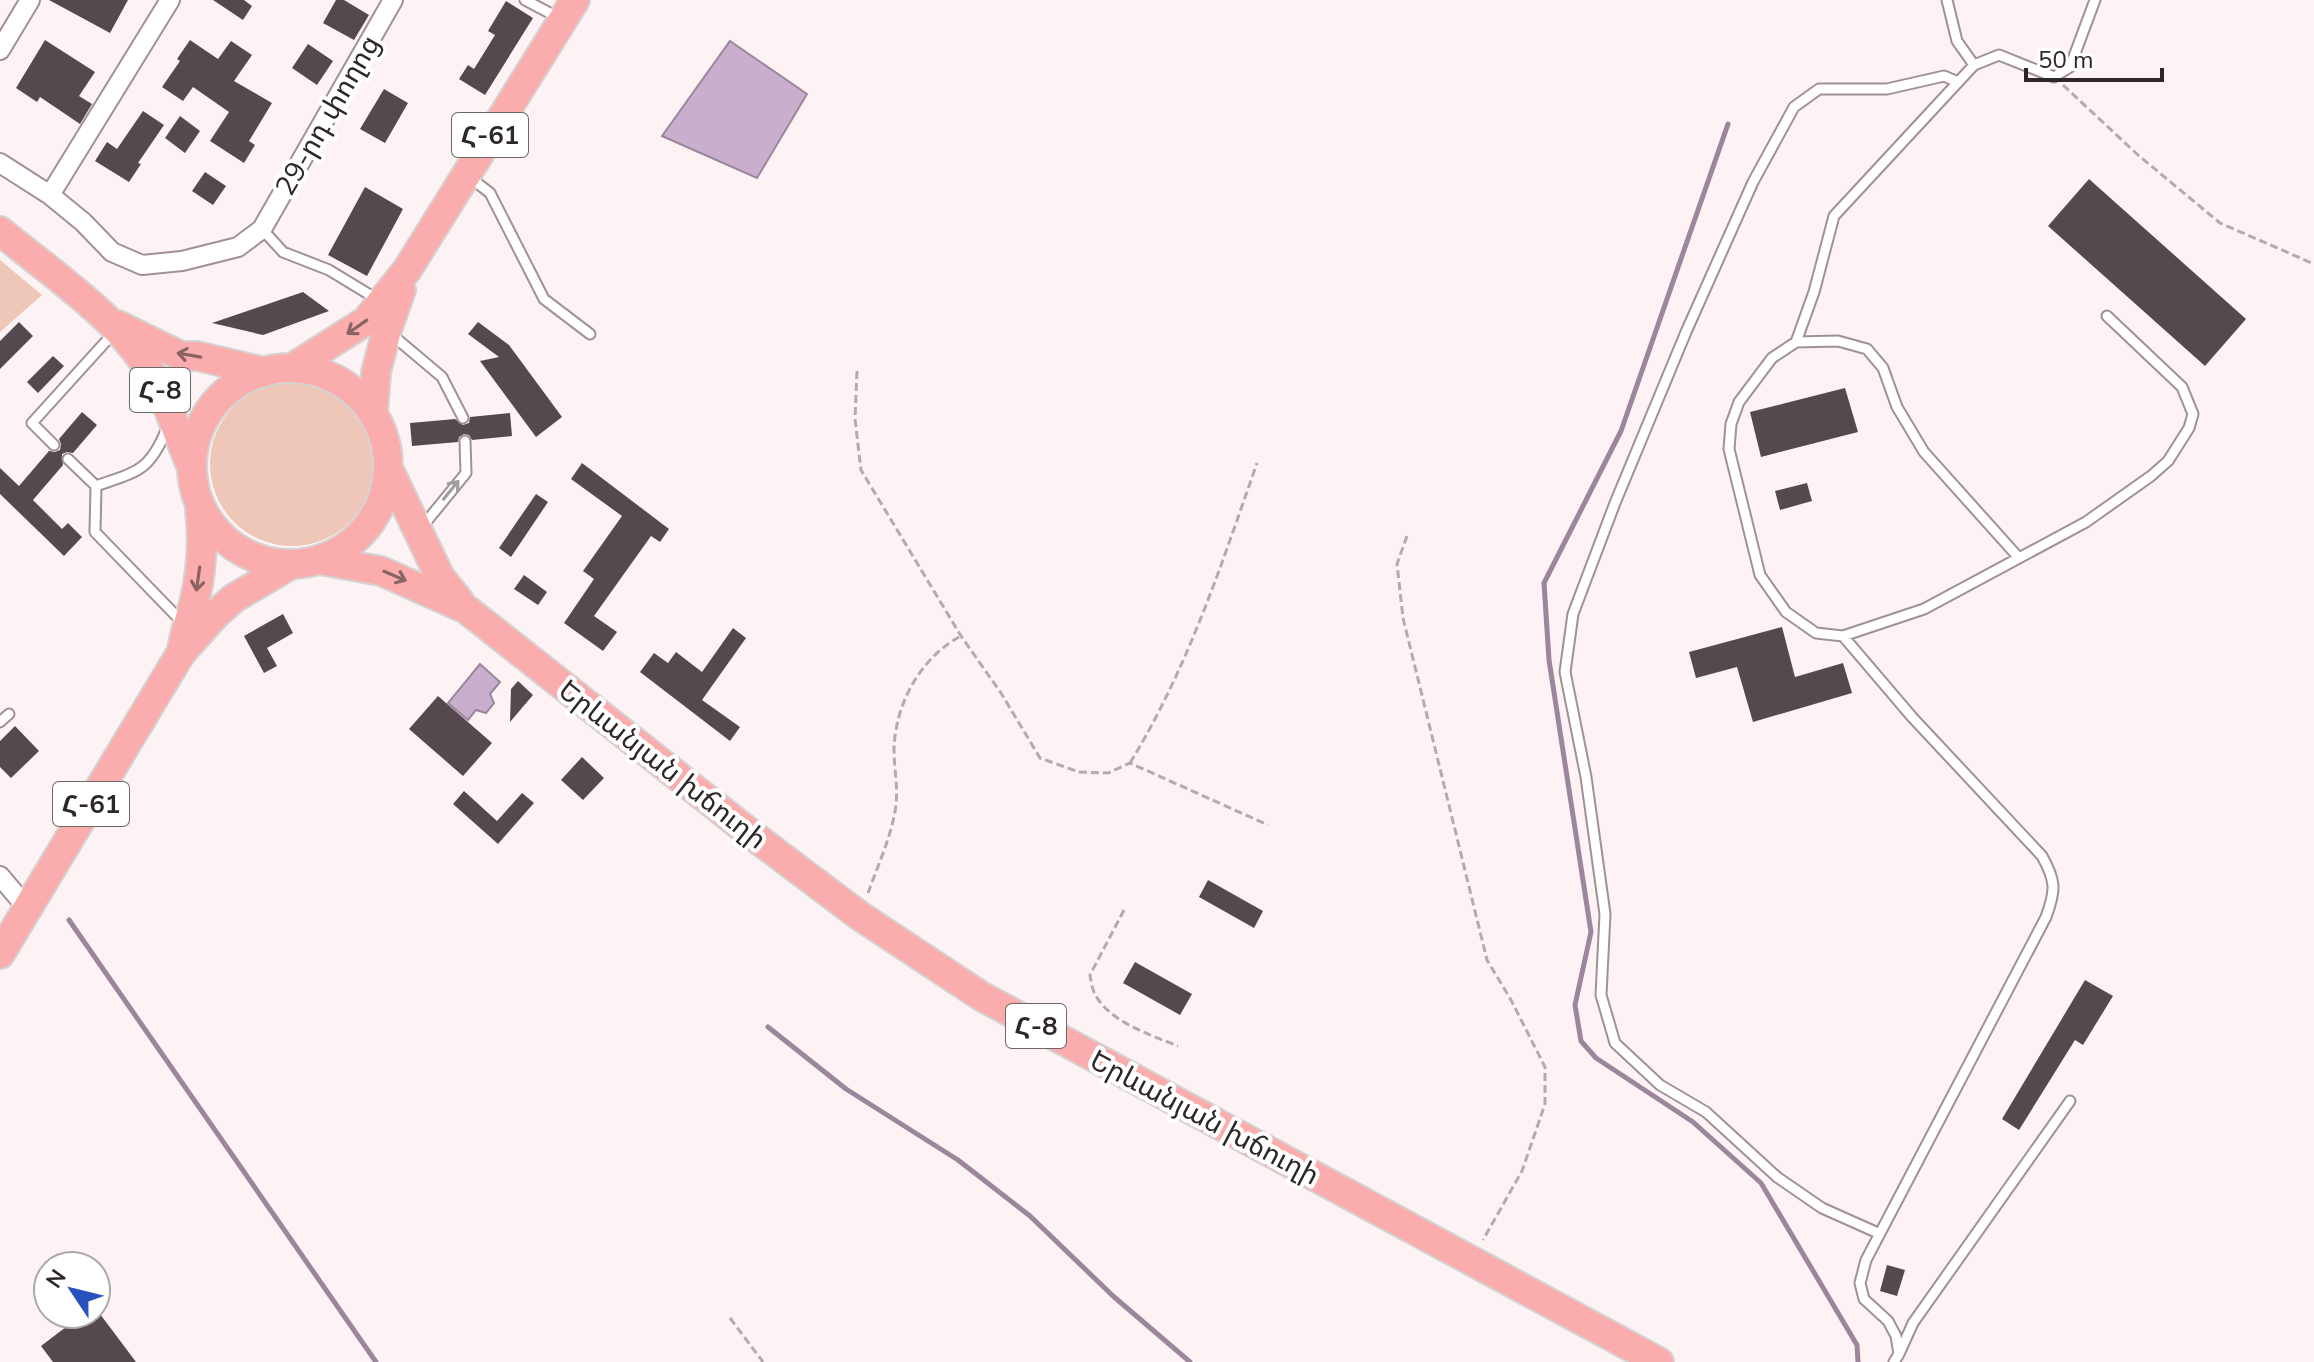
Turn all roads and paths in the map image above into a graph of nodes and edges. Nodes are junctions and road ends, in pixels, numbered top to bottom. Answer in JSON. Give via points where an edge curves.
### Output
{"nodes":[{"id":1,"x":30,"y":0,"type":"edge"},
{"id":2,"x":170,"y":0,"type":"edge"},
{"id":3,"x":393,"y":0,"type":"edge"},
{"id":4,"x":525,"y":0,"type":"edge"},
{"id":5,"x":1947,"y":0,"type":"edge"},
{"id":6,"x":2095,"y":0,"type":"edge"},
{"id":7,"x":569,"y":10,"type":"edge"},
{"id":8,"x":0,"y":50,"type":"edge"},
{"id":9,"x":1974,"y":65,"type":"junction"},
{"id":10,"x":2054,"y":77,"type":"junction"},
{"id":11,"x":1958,"y":82,"type":"junction"},
{"id":12,"x":0,"y":163,"type":"edge"},
{"id":13,"x":465,"y":174,"type":"junction"},
{"id":14,"x":50,"y":195,"type":"junction"},
{"id":15,"x":262,"y":229,"type":"junction"},
{"id":16,"x":0,"y":231,"type":"edge"},
{"id":17,"x":2314,"y":264,"type":"edge"},
{"id":18,"x":407,"y":270,"type":"junction"},
{"id":19,"x":382,"y":301,"type":"junction"},
{"id":20,"x":2107,"y":316,"type":"dead end"},
{"id":21,"x":110,"y":321,"type":"junction"},
{"id":22,"x":387,"y":330,"type":"junction"},
{"id":23,"x":590,"y":334,"type":"dead end"},
{"id":24,"x":1796,"y":342,"type":"junction"},
{"id":25,"x":278,"y":370,"type":"junction"},
{"id":26,"x":857,"y":371,"type":"dead end"},
{"id":27,"x":373,"y":414,"type":"junction"},
{"id":28,"x":463,"y":418,"type":"dead end"},
{"id":29,"x":171,"y":419,"type":"junction"},
{"id":30,"x":465,"y":441,"type":"dead end"},
{"id":31,"x":54,"y":445,"type":"dead end"},
{"id":32,"x":68,"y":459,"type":"dead end"},
{"id":33,"x":1257,"y":463,"type":"dead end"},
{"id":34,"x":388,"y":468,"type":"junction"},
{"id":35,"x":192,"y":469,"type":"junction"},
{"id":36,"x":96,"y":486,"type":"junction"},
{"id":37,"x":199,"y":504,"type":"junction"},
{"id":38,"x":417,"y":532,"type":"junction"},
{"id":39,"x":1407,"y":536,"type":"dead end"},
{"id":40,"x":2019,"y":558,"type":"junction"},
{"id":41,"x":320,"y":560,"type":"junction"},
{"id":42,"x":292,"y":564,"type":"junction"},
{"id":43,"x":466,"y":609,"type":"junction"},
{"id":44,"x":961,"y":636,"type":"junction"},
{"id":45,"x":1843,"y":636,"type":"junction"},
{"id":46,"x":184,"y":640,"type":"junction"},
{"id":47,"x":9,"y":714,"type":"dead end"},
{"id":48,"x":0,"y":722,"type":"edge"},
{"id":49,"x":1130,"y":763,"type":"junction"},
{"id":50,"x":1268,"y":825,"type":"dead end"},
{"id":51,"x":0,"y":876,"type":"edge"},
{"id":52,"x":28,"y":909,"type":"junction"},
{"id":53,"x":1124,"y":910,"type":"dead end"},
{"id":54,"x":860,"y":916,"type":"junction"},
{"id":55,"x":0,"y":954,"type":"edge"},
{"id":56,"x":1178,"y":1046,"type":"dead end"},
{"id":57,"x":2070,"y":1101,"type":"dead end"},
{"id":58,"x":1878,"y":1233,"type":"junction"},
{"id":59,"x":1469,"y":1260,"type":"junction"},
{"id":60,"x":730,"y":1318,"type":"dead end"},
{"id":61,"x":1896,"y":1358,"type":"edge"},
{"id":62,"x":763,"y":1362,"type":"edge"},
{"id":63,"x":1659,"y":1362,"type":"edge"}],
"edges":[{"from":1,"to":8,"type":"street"},
{"from":2,"to":14,"type":"street"},
{"from":3,"to":15,"type":"street","name":"29-րդ փողոց"},
{"from":4,"to":7,"type":"lane"},
{"from":5,"to":9,"type":"lane","via":[[1957,41]]},
{"from":6,"to":10,"type":"lane","via":[[2070,67]]},
{"from":7,"to":13,"type":"main road","number":"Հ-61"},
{"from":9,"to":10,"type":"lane","via":[[1999,55]]},
{"from":9,"to":11,"type":"lane"},
{"from":10,"to":17,"type":"path","via":[[2220,223]]},
{"from":11,"to":24,"type":"lane","via":[[1834,216]]},
{"from":11,"to":58,"type":"lane","via":[[1944,76],[1887,89],[1819,89],[1794,107],[1746,196],[1615,503],[1573,614],[1565,672],[1605,914],[1601,995],[1615,1043],[1660,1085],[1706,1112],[1777,1177],[1822,1208]]},
{"from":12,"to":14,"type":"street"},
{"from":13,"to":18,"type":"main road","number":"Հ-61"},
{"from":13,"to":23,"type":"lane","via":[[490,193],[544,299]]},
{"from":14,"to":15,"type":"street","via":[[112,252],[142,265],[238,247]]},
{"from":15,"to":19,"type":"lane","via":[[283,252],[329,270]]},
{"from":16,"to":21,"type":"main road","number":"Հ-8"},
{"from":18,"to":19,"type":"main road","number":"Հ-61"},
{"from":18,"to":22,"type":"main road","number":"Հ-61"},
{"from":19,"to":25,"type":"main road","number":"Հ-61","one_way":true,"via":[[366,321]]},
{"from":20,"to":40,"type":"lane","via":[[2182,387],[2193,414],[2189,428],[2168,461],[2151,476],[2086,522]]},
{"from":25,"to":21,"type":"main road","number":"Հ-8","one_way":true,"via":[[181,356]]},
{"from":21,"to":29,"type":"main road","number":"Հ-8","via":[[145,366]]},
{"from":21,"to":31,"type":"lane","via":[[109,338],[32,423]]},
{"from":22,"to":27,"type":"main road","number":"Հ-61"},
{"from":22,"to":28,"type":"lane","via":[[442,377]]},
{"from":24,"to":40,"type":"lane","via":[[1838,341],[1867,349],[1883,368],[1906,426],[1924,452]]},
{"from":24,"to":45,"type":"lane","via":[[1772,358],[1739,402],[1729,449],[1760,575],[1786,612],[1816,633]]},
{"from":25,"to":27,"type":"main road","via":[[311,371],[346,386]]},
{"from":25,"to":35,"type":"main road","via":[[243,380],[214,404],[195,441]]},
{"from":26,"to":44,"type":"path","via":[[861,470]]},
{"from":27,"to":34,"type":"main road"},
{"from":29,"to":35,"type":"main road","number":"Հ-8"},
{"from":29,"to":36,"type":"lane","via":[[152,459],[138,471]]},
{"from":38,"to":30,"type":"lane","one_way":true,"via":[[466,473]]},
{"from":32,"to":36,"type":"lane"},
{"from":33,"to":49,"type":"path","via":[[1211,595],[1154,725]]},
{"from":34,"to":38,"type":"main road","name":"Երևանյան խճուղի","number":"Հ-8"},
{"from":34,"to":41,"type":"main road","via":[[373,518],[350,544]]},
{"from":35,"to":37,"type":"main road"},
{"from":36,"to":46,"type":"lane","via":[[95,532]]},
{"from":37,"to":42,"type":"main road","via":[[217,533],[232,545],[267,562]]},
{"from":37,"to":46,"type":"main road","number":"Հ-61","one_way":true,"via":[[200,566]]},
{"from":38,"to":43,"type":"main road","name":"Երևանյան խճուղի","number":"Հ-8","via":[[440,577]]},
{"from":39,"to":59,"type":"path","via":[[1397,564],[1403,618],[1487,960],[1545,1067],[1545,1104],[1522,1171]]},
{"from":40,"to":45,"type":"lane","via":[[1924,609]]},
{"from":41,"to":42,"type":"main road"},
{"from":41,"to":43,"type":"main road","name":"Երևանյան խճուղի","number":"Հ-8","one_way":true,"via":[[381,571]]},
{"from":42,"to":46,"type":"main road","number":"Հ-61","via":[[234,598]]},
{"from":43,"to":54,"type":"main road","name":"Երևանյան խճուղի","number":"Հ-8"},
{"from":44,"to":49,"type":"path","via":[[1040,758],[1079,772],[1108,773]]},
{"from":44,"to":54,"type":"path","via":[[925,664],[899,717],[896,808]]},
{"from":45,"to":58,"type":"lane","via":[[2042,856],[2053,876],[2054,897],[2046,917]]},
{"from":46,"to":52,"type":"main road","number":"Հ-61"},
{"from":47,"to":48,"type":"lane"},
{"from":49,"to":50,"type":"path"},
{"from":51,"to":52,"type":"street"},
{"from":52,"to":55,"type":"main road","number":"Հ-61"},
{"from":53,"to":56,"type":"path","via":[[1090,975],[1095,996],[1110,1013]]},
{"from":54,"to":59,"type":"main road","name":"Երևանյան խճուղի","number":"Հ-8","via":[[981,996]]},
{"from":57,"to":61,"type":"lane","via":[[1913,1323]]},
{"from":58,"to":61,"type":"lane","via":[[1860,1283],[1864,1299],[1896,1336]]},
{"from":59,"to":63,"type":"main road","name":"Երևանյան խճուղի","number":"Հ-8"},
{"from":60,"to":62,"type":"path"}]}
